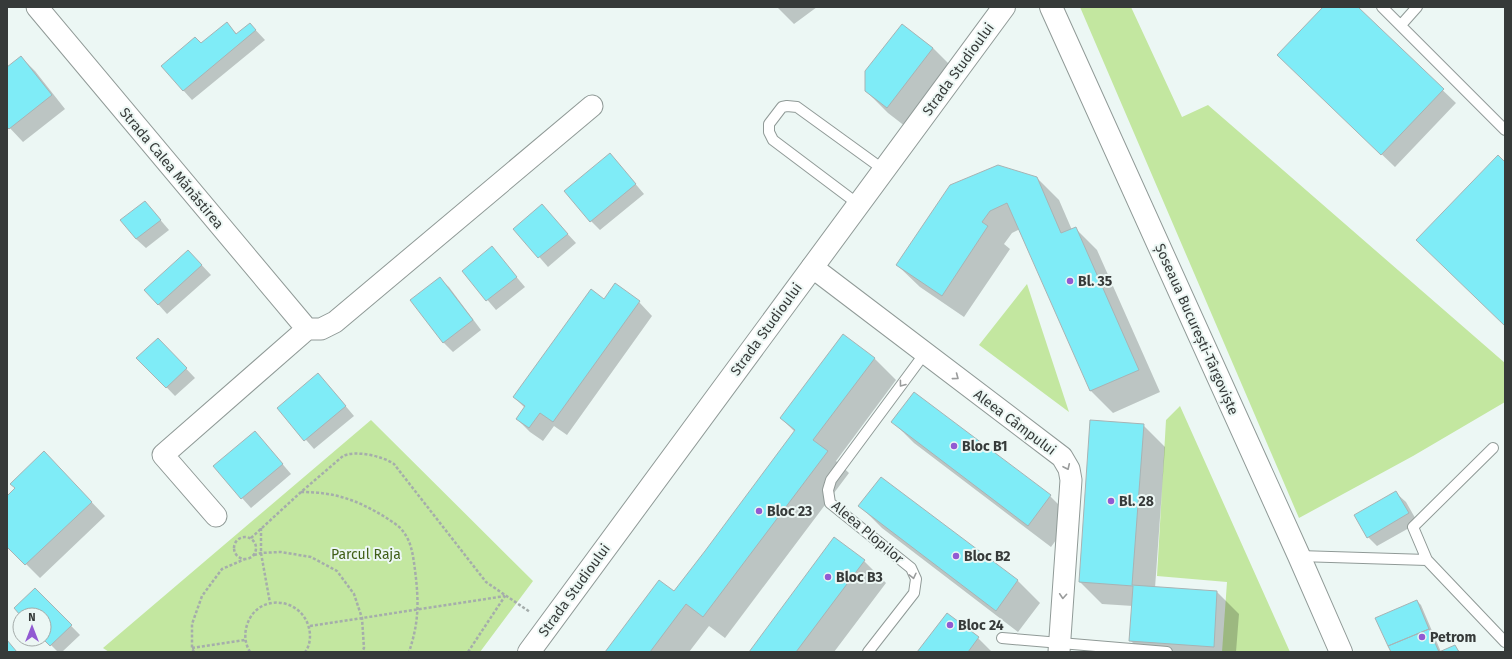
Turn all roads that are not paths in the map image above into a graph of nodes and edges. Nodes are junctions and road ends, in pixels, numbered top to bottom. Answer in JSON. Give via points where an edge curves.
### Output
{"nodes":[{"id":1,"x":37,"y":7,"type":"edge"},
{"id":2,"x":1004,"y":7,"type":"edge"},
{"id":3,"x":1052,"y":7,"type":"edge"},
{"id":4,"x":1382,"y":7,"type":"edge"},
{"id":5,"x":1417,"y":7,"type":"edge"},
{"id":6,"x":1401,"y":25,"type":"junction"},
{"id":7,"x":592,"y":106,"type":"dead end"},
{"id":8,"x":1505,"y":130,"type":"edge"},
{"id":9,"x":884,"y":170,"type":"junction"},
{"id":10,"x":858,"y":204,"type":"junction"},
{"id":11,"x":812,"y":267,"type":"junction"},
{"id":12,"x":307,"y":329,"type":"junction"},
{"id":13,"x":926,"y":353,"type":"junction"},
{"id":14,"x":1493,"y":448,"type":"dead end"},
{"id":15,"x":216,"y":516,"type":"dead end"},
{"id":16,"x":1299,"y":556,"type":"junction"},
{"id":17,"x":1427,"y":560,"type":"junction"},
{"id":18,"x":1002,"y":638,"type":"dead end"},
{"id":19,"x":1505,"y":642,"type":"edge"},
{"id":20,"x":1059,"y":648,"type":"edge"},
{"id":21,"x":529,"y":652,"type":"edge"},
{"id":22,"x":868,"y":652,"type":"edge"},
{"id":23,"x":1167,"y":652,"type":"edge"},
{"id":24,"x":1341,"y":652,"type":"edge"}],
"edges":[{"from":1,"to":12,"type":"street","name":"Strada Calea Mănăstirea"},
{"from":2,"to":9,"type":"street","name":"Strada Studioului"},
{"from":3,"to":16,"type":"street","name":"Șoseaua București-Târgoviște"},
{"from":4,"to":6,"type":"lane"},
{"from":5,"to":6,"type":"lane"},
{"from":6,"to":8,"type":"lane"},
{"from":7,"to":12,"type":"street","via":[[335,322],[321,329]]},
{"from":9,"to":10,"type":"street","name":"Strada Studioului"},
{"from":9,"to":10,"type":"lane","via":[[797,108],[782,107],[769,124],[773,140]]},
{"from":10,"to":11,"type":"street","name":"Strada Studioului"},
{"from":11,"to":13,"type":"street","name":"Aleea Câmpului"},
{"from":11,"to":21,"type":"street","name":"Strada Studioului"},
{"from":12,"to":15,"type":"street","via":[[163,455]]},
{"from":13,"to":20,"type":"street","name":"Aleea Câmpului","one_way":true,"via":[[1062,457],[1069,469],[1071,480]]},
{"from":13,"to":22,"type":"lane","name":"Aleea Plopilor","one_way":true,"via":[[831,480],[828,490],[830,503],[911,568],[916,579],[914,593]]},
{"from":14,"to":17,"type":"lane","via":[[1413,527]]},
{"from":16,"to":17,"type":"lane"},
{"from":16,"to":24,"type":"street","name":"Șoseaua București-Târgoviște"},
{"from":17,"to":19,"type":"lane"},
{"from":18,"to":20,"type":"lane"},
{"from":20,"to":23,"type":"lane"}]}
